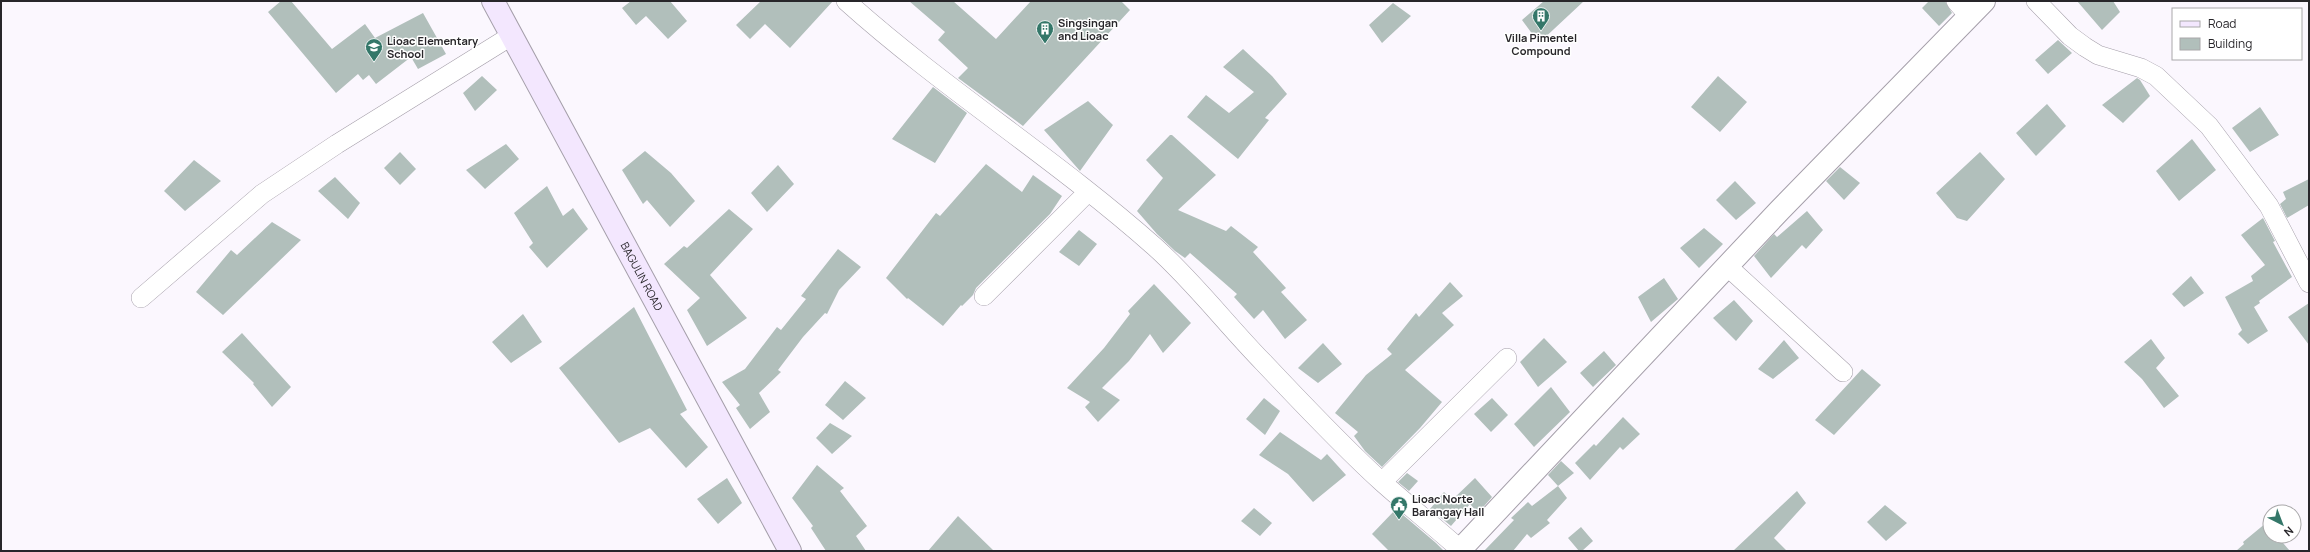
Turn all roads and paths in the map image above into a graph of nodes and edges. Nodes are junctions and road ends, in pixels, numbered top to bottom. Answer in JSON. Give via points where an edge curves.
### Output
{"nodes":[{"id":1,"x":493,"y":1,"type":"edge"},
{"id":2,"x":846,"y":1,"type":"edge"},
{"id":3,"x":2036,"y":1,"type":"edge"},
{"id":4,"x":1970,"y":6,"type":"edge"},
{"id":5,"x":511,"y":36,"type":"junction"},
{"id":6,"x":1088,"y":192,"type":"junction"},
{"id":7,"x":1727,"y":266,"type":"junction"},
{"id":8,"x":2309,"y":283,"type":"edge"},
{"id":9,"x":984,"y":296,"type":"dead end"},
{"id":10,"x":141,"y":298,"type":"dead end"},
{"id":11,"x":1507,"y":358,"type":"dead end"},
{"id":12,"x":1843,"y":372,"type":"dead end"},
{"id":13,"x":1382,"y":482,"type":"junction"},
{"id":14,"x":1460,"y":550,"type":"edge"},
{"id":15,"x":790,"y":551,"type":"edge"}],
"edges":[{"from":1,"to":5,"type":"main road","name":"BAGULIN ROAD"},
{"from":2,"to":6,"type":"street","via":[[878,30]]},
{"from":3,"to":8,"type":"street","via":[[2070,36],[2085,47],[2098,55],[2141,68],[2156,76],[2209,126],[2269,206]]},
{"from":4,"to":7,"type":"street"},
{"from":5,"to":10,"type":"street","via":[[336,144],[262,194]]},
{"from":5,"to":15,"type":"main road","name":"BAGULIN ROAD"},
{"from":6,"to":9,"type":"street"},
{"from":6,"to":13,"type":"street","via":[[1184,274],[1261,360]]},
{"from":7,"to":12,"type":"street"},
{"from":7,"to":14,"type":"street"},
{"from":11,"to":13,"type":"street"},
{"from":13,"to":14,"type":"street"}]}
